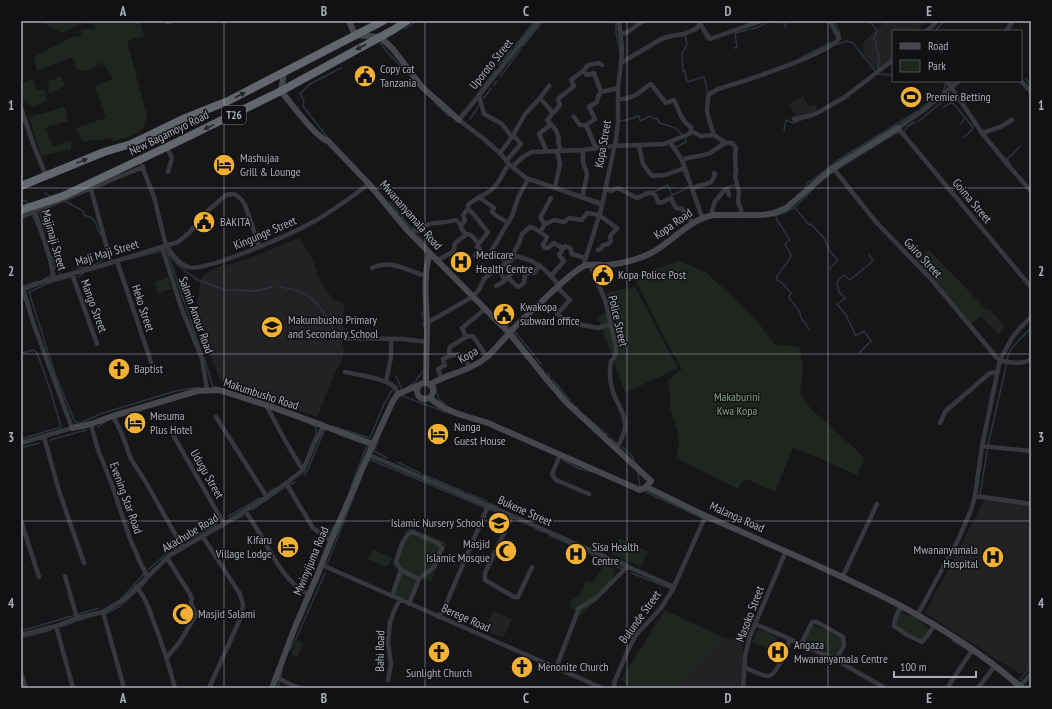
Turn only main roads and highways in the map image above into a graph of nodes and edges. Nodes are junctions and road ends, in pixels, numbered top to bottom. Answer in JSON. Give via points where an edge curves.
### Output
{"nodes":[{"id":1,"x":383,"y":21,"type":"edge"},
{"id":2,"x":407,"y":21,"type":"edge"},
{"id":3,"x":21,"y":186,"type":"edge"},
{"id":4,"x":21,"y":210,"type":"edge"}],
"edges":[{"from":3,"to":1,"type":"highway","name":"New Bagamoyo Road","number":"T26","one_way":true,"via":[[104,152],[131,144],[228,101]]},
{"from":2,"to":4,"type":"highway","name":"New Bagamoyo Road","number":"T26","one_way":true,"via":[[141,164],[34,209]]}]}
